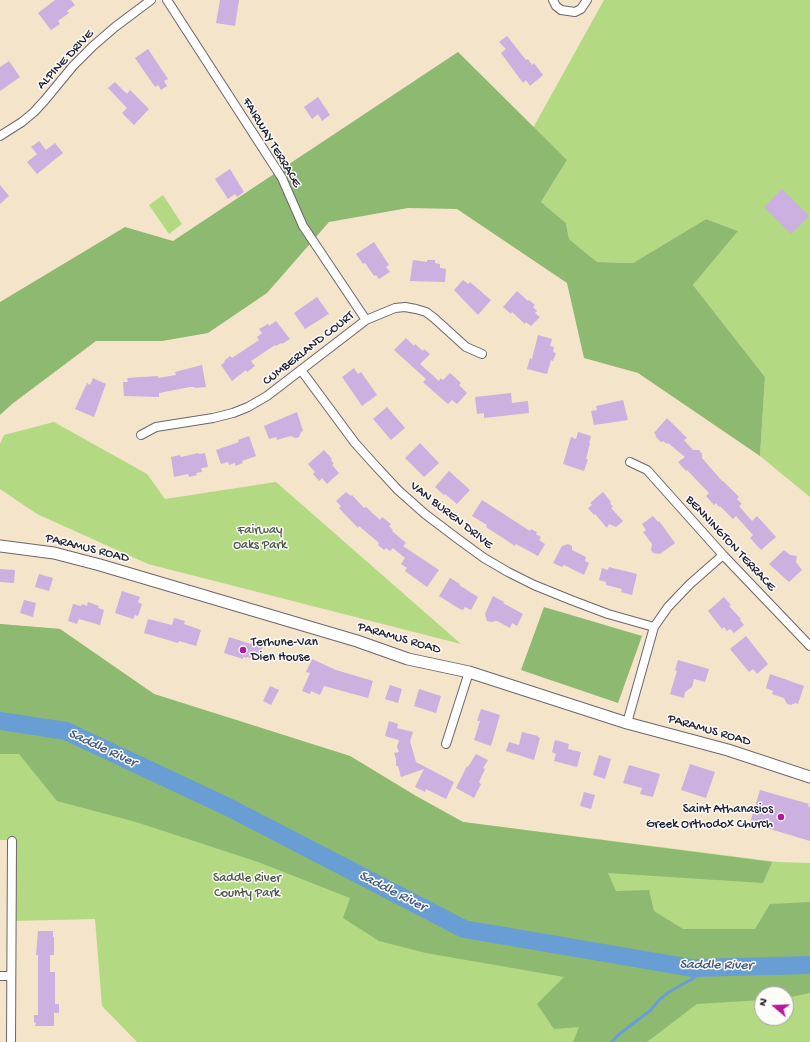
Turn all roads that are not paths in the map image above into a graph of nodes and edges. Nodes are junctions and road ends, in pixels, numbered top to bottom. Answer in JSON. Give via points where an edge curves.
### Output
{"nodes":[{"id":1,"x":151,"y":0,"type":"edge"},
{"id":2,"x":167,"y":0,"type":"edge"},
{"id":3,"x":553,"y":0,"type":"edge"},
{"id":4,"x":587,"y":0,"type":"edge"},
{"id":5,"x":0,"y":136,"type":"edge"},
{"id":6,"x":366,"y":320,"type":"junction"},
{"id":7,"x":482,"y":354,"type":"dead end"},
{"id":8,"x":301,"y":370,"type":"junction"},
{"id":9,"x":141,"y":435,"type":"dead end"},
{"id":10,"x":630,"y":462,"type":"dead end"},
{"id":11,"x":0,"y":546,"type":"edge"},
{"id":12,"x":723,"y":555,"type":"junction"},
{"id":13,"x":654,"y":628,"type":"junction"},
{"id":14,"x":810,"y":646,"type":"edge"},
{"id":15,"x":470,"y":672,"type":"junction"},
{"id":16,"x":627,"y":723,"type":"junction"},
{"id":17,"x":446,"y":744,"type":"dead end"},
{"id":18,"x":810,"y":777,"type":"edge"},
{"id":19,"x":12,"y":841,"type":"dead end"},
{"id":20,"x":0,"y":976,"type":"edge"},
{"id":21,"x":11,"y":976,"type":"junction"},
{"id":22,"x":11,"y":1042,"type":"edge"}],
"edges":[{"from":1,"to":5,"type":"street","name":"ALPINE DRIVE","via":[[93,46],[34,112]]},
{"from":2,"to":6,"type":"street","name":"FAIRWAY TERRACE","via":[[282,178],[303,226]]},
{"from":3,"to":4,"type":"street","via":[[561,10],[575,12],[581,9]]},
{"from":6,"to":7,"type":"street","name":"CUMBERLAND COURT","via":[[395,308],[416,309],[434,318],[466,347]]},
{"from":6,"to":8,"type":"street","name":"CUMBERLAND COURT"},
{"from":8,"to":9,"type":"street","name":"CUMBERLAND COURT","via":[[267,396],[243,409],[213,418],[156,427]]},
{"from":8,"to":13,"type":"street","name":"VAN BUREN DRIVE","via":[[373,464],[409,499],[458,539],[484,558],[534,585],[608,614]]},
{"from":10,"to":12,"type":"street","name":"BENNINGTON TERRACE","via":[[647,470]]},
{"from":11,"to":15,"type":"main road","name":"PARAMUS ROAD","via":[[54,553],[100,565],[357,641],[408,659]]},
{"from":12,"to":13,"type":"street","via":[[668,607]]},
{"from":12,"to":14,"type":"street","name":"BENNINGTON TERRACE"},
{"from":13,"to":16,"type":"street"},
{"from":15,"to":16,"type":"main road","name":"PARAMUS ROAD"},
{"from":15,"to":17,"type":"street"},
{"from":16,"to":18,"type":"main road","name":"PARAMUS ROAD","via":[[728,750]]},
{"from":19,"to":21,"type":"street"},
{"from":20,"to":21,"type":"street"},
{"from":21,"to":22,"type":"street"}]}
